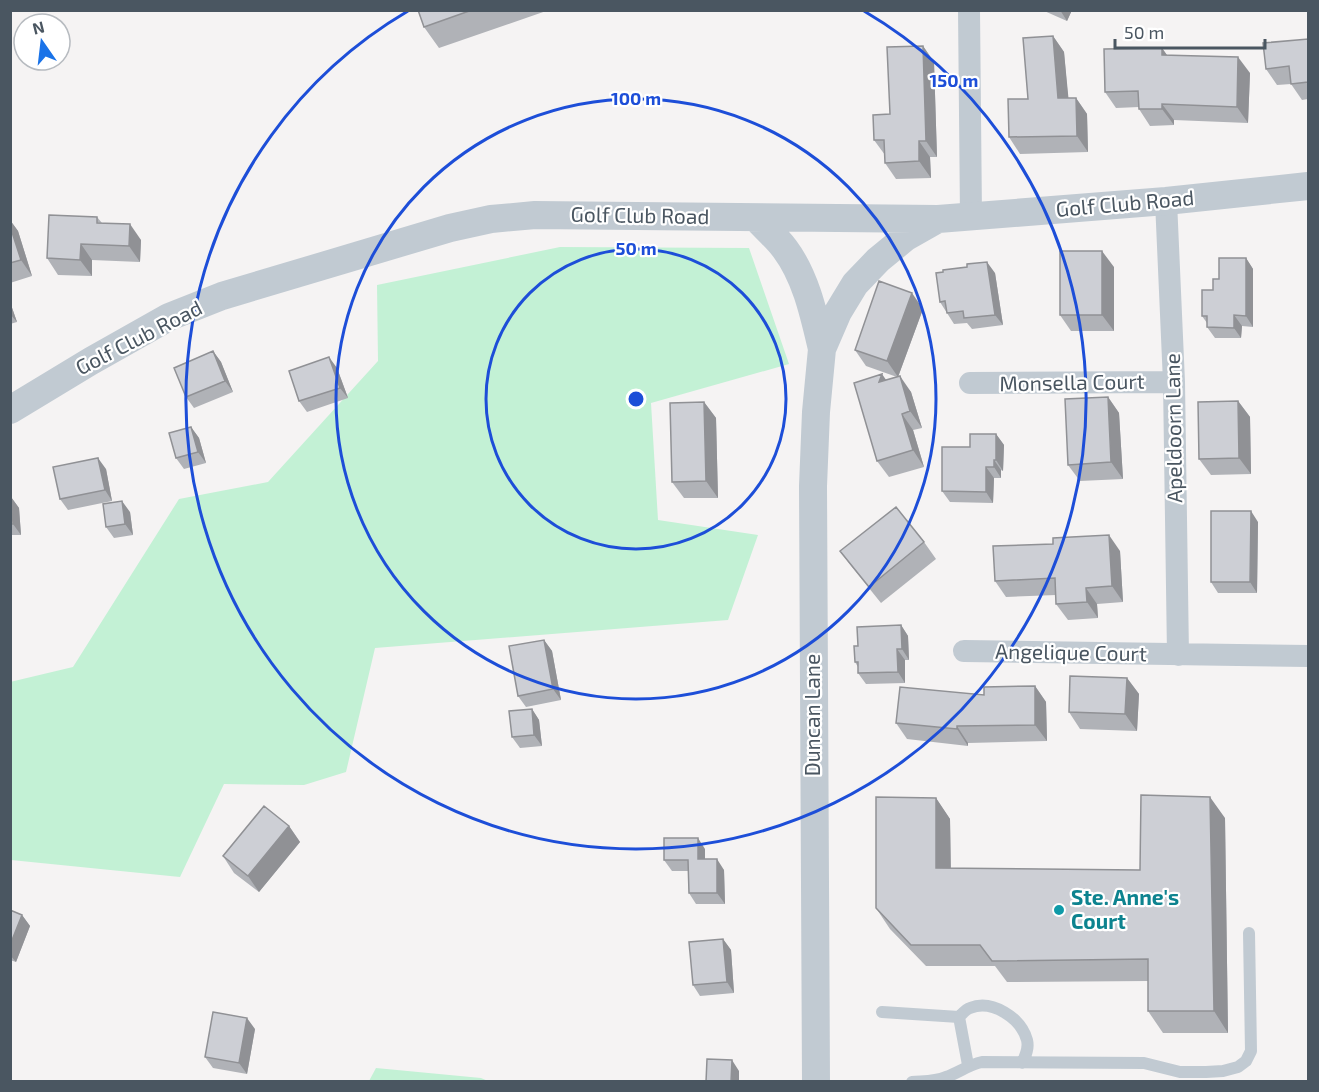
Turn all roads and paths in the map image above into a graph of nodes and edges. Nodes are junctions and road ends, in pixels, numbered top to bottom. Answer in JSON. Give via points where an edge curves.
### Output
{"nodes":[{"id":1,"x":969,"y":10,"type":"edge"},
{"id":2,"x":1308,"y":186,"type":"edge"},
{"id":3,"x":1166,"y":201,"type":"junction"},
{"id":4,"x":971,"y":217,"type":"junction"},
{"id":5,"x":756,"y":218,"type":"junction"},
{"id":6,"x":938,"y":219,"type":"junction"},
{"id":7,"x":822,"y":349,"type":"junction"},
{"id":8,"x":1174,"y":382,"type":"junction"},
{"id":9,"x":970,"y":384,"type":"dead end"},
{"id":10,"x":10,"y":410,"type":"edge"},
{"id":11,"x":964,"y":651,"type":"dead end"},
{"id":12,"x":1178,"y":656,"type":"junction"},
{"id":13,"x":1308,"y":657,"type":"edge"},
{"id":14,"x":1249,"y":933,"type":"dead end"},
{"id":15,"x":882,"y":1012,"type":"dead end"},
{"id":16,"x":959,"y":1017,"type":"junction"},
{"id":17,"x":1022,"y":1063,"type":"junction"},
{"id":18,"x":968,"y":1065,"type":"junction"},
{"id":19,"x":816,"y":1082,"type":"edge"},
{"id":20,"x":912,"y":1082,"type":"edge"}],
"edges":[{"from":1,"to":4,"type":"street"},
{"from":2,"to":3,"type":"street","name":"Golf Club Road"},
{"from":3,"to":4,"type":"street","name":"Golf Club Road"},
{"from":3,"to":8,"type":"street","name":"Apeldoorn Lane"},
{"from":4,"to":6,"type":"street","name":"Golf Club Road"},
{"from":5,"to":6,"type":"street","name":"Golf Club Road"},
{"from":5,"to":7,"type":"street","via":[[785,249],[802,280]]},
{"from":5,"to":10,"type":"street","name":"Golf Club Road","via":[[535,215],[450,228],[222,296],[169,317]]},
{"from":6,"to":7,"type":"street","via":[[906,237],[855,284]]},
{"from":7,"to":19,"type":"street","name":"Duncan Lane","via":[[813,486]]},
{"from":8,"to":9,"type":"street","name":"Monsella Court"},
{"from":8,"to":12,"type":"street","name":"Apeldoorn Lane"},
{"from":11,"to":12,"type":"street","name":"Angelique Court"},
{"from":12,"to":13,"type":"street","name":"Angelique Court"},
{"from":14,"to":17,"type":"lane","via":[[1251,1051],[1238,1067],[1180,1072],[1144,1063]]},
{"from":15,"to":16,"type":"lane"},
{"from":16,"to":17,"type":"lane","via":[[968,1008],[982,1005],[997,1008],[1012,1018],[1027,1041]]},
{"from":16,"to":18,"type":"lane"},
{"from":17,"to":18,"type":"lane"},
{"from":18,"to":20,"type":"lane","via":[[948,1077]]}]}
